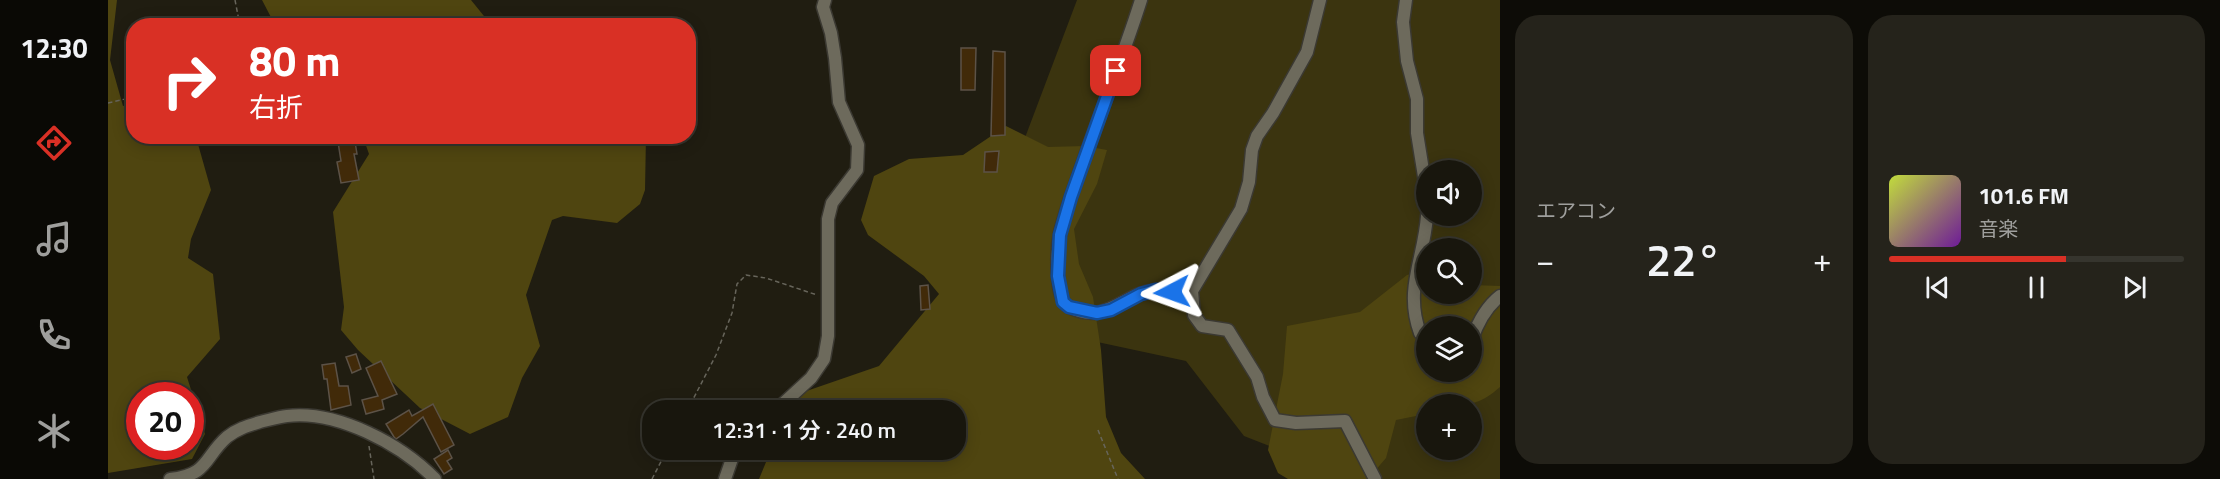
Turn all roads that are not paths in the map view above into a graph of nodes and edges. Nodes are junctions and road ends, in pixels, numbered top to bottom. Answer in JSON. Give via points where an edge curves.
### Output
{"nodes":[{"id":1,"x":825,"y":0,"type":"edge"},
{"id":2,"x":1141,"y":0,"type":"edge"},
{"id":3,"x":1320,"y":0,"type":"edge"},
{"id":4,"x":1406,"y":0,"type":"edge"},
{"id":5,"x":1421,"y":160,"type":"edge"},
{"id":6,"x":1426,"y":226,"type":"edge"},
{"id":7,"x":1192,"y":291,"type":"junction"},
{"id":8,"x":1500,"y":296,"type":"edge"},
{"id":9,"x":1416,"y":316,"type":"edge"},
{"id":10,"x":1482,"y":317,"type":"edge"},
{"id":11,"x":788,"y":400,"type":"edge"},
{"id":12,"x":732,"y":460,"type":"edge"},
{"id":13,"x":170,"y":479,"type":"edge"},
{"id":14,"x":435,"y":479,"type":"edge"},
{"id":15,"x":725,"y":479,"type":"edge"},
{"id":16,"x":1375,"y":479,"type":"edge"}],
"edges":[{"from":1,"to":11,"type":"street","via":[[838,102],[858,145],[857,170],[832,203],[828,219],[828,336],[824,358],[811,378]]},
{"from":2,"to":7,"type":"street","via":[[1071,197],[1060,235],[1058,276],[1063,302],[1084,312],[1111,310],[1156,290]]},
{"from":3,"to":7,"type":"street","via":[[1307,52],[1257,136],[1241,209]]},
{"from":4,"to":5,"type":"street","via":[[1402,22],[1417,99]]},
{"from":6,"to":9,"type":"street","via":[[1412,300]]},
{"from":7,"to":16,"type":"street","via":[[1194,315],[1202,326],[1228,330],[1257,377],[1275,420],[1345,421]]},
{"from":8,"to":10,"type":"street"},
{"from":12,"to":15,"type":"street"},
{"from":13,"to":14,"type":"street","via":[[201,469],[225,438],[243,427],[288,415],[328,418],[367,433],[409,457]]}]}
